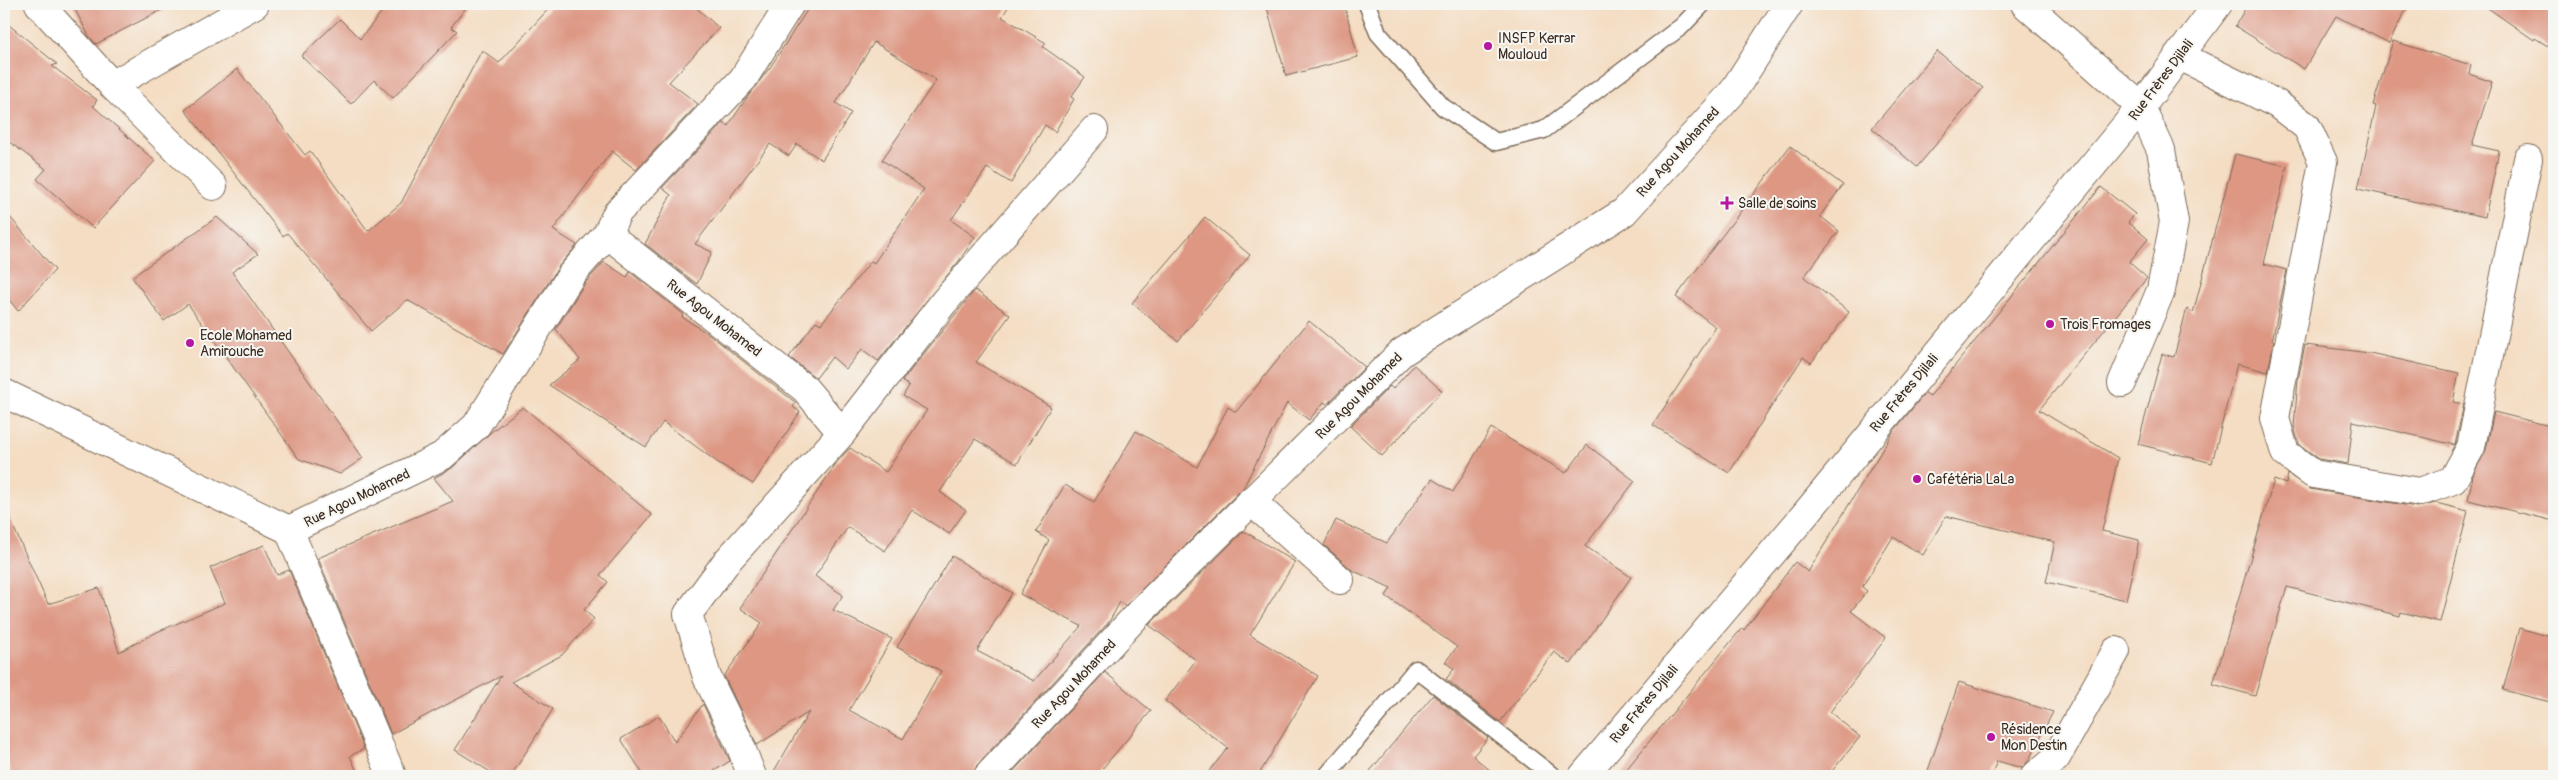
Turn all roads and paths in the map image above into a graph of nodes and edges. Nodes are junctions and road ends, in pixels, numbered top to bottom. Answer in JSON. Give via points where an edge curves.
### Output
{"nodes":[{"id":1,"x":39,"y":4,"type":"edge"},
{"id":2,"x":255,"y":4,"type":"edge"},
{"id":3,"x":790,"y":4,"type":"edge"},
{"id":4,"x":1367,"y":4,"type":"edge"},
{"id":5,"x":1703,"y":4,"type":"edge"},
{"id":6,"x":1789,"y":4,"type":"edge"},
{"id":7,"x":2025,"y":4,"type":"edge"},
{"id":8,"x":2218,"y":4,"type":"edge"},
{"id":9,"x":2178,"y":55,"type":"junction"},
{"id":10,"x":112,"y":85,"type":"junction"},
{"id":11,"x":2141,"y":107,"type":"junction"},
{"id":12,"x":1094,"y":130,"type":"dead end"},
{"id":13,"x":2528,"y":159,"type":"dead end"},
{"id":14,"x":213,"y":186,"type":"dead end"},
{"id":15,"x":607,"y":234,"type":"junction"},
{"id":16,"x":2122,"y":383,"type":"dead end"},
{"id":17,"x":4,"y":392,"type":"edge"},
{"id":18,"x":842,"y":433,"type":"junction"},
{"id":19,"x":1251,"y":501,"type":"junction"},
{"id":20,"x":289,"y":530,"type":"junction"},
{"id":21,"x":1340,"y":580,"type":"dead end"},
{"id":22,"x":2116,"y":651,"type":"dead end"},
{"id":23,"x":392,"y":776,"type":"edge"},
{"id":24,"x":752,"y":776,"type":"edge"},
{"id":25,"x":988,"y":776,"type":"edge"},
{"id":26,"x":1329,"y":776,"type":"edge"},
{"id":27,"x":1553,"y":776,"type":"edge"},
{"id":28,"x":1583,"y":776,"type":"edge"},
{"id":29,"x":2035,"y":776,"type":"edge"}],
"edges":[{"from":1,"to":10,"type":"street"},
{"from":2,"to":10,"type":"street"},
{"from":3,"to":15,"type":"street","via":[[743,79],[617,213]]},
{"from":4,"to":5,"type":"lane","via":[[1378,33],[1443,107],[1496,142],[1544,130],[1682,26]]},
{"from":6,"to":19,"type":"street","name":"Rue Agou Mohamed","via":[[1732,93],[1624,212],[1401,353]]},
{"from":7,"to":11,"type":"street"},
{"from":8,"to":9,"type":"street","name":"Rue Frères Djilali"},
{"from":9,"to":11,"type":"street","name":"Rue Frères Djilali"},
{"from":9,"to":13,"type":"street","via":[[2277,104],[2307,127],[2323,162],[2275,418],[2285,452],[2313,474],[2420,492],[2453,480],[2471,447]]},
{"from":10,"to":14,"type":"street"},
{"from":11,"to":16,"type":"street","via":[[2161,150],[2174,222],[2161,290]]},
{"from":11,"to":28,"type":"street","name":"Rue Frères Djilali","via":[[1808,511]]},
{"from":12,"to":18,"type":"street","via":[[944,302]]},
{"from":15,"to":18,"type":"street","name":"Rue Agou Mohamed","via":[[805,389]]},
{"from":15,"to":20,"type":"street","name":"Rue Agou Mohamed","via":[[572,274],[476,426],[442,456]]},
{"from":17,"to":20,"type":"street"},
{"from":18,"to":24,"type":"street","via":[[727,561],[688,614],[707,677]]},
{"from":19,"to":21,"type":"street"},
{"from":19,"to":25,"type":"street","name":"Rue Agou Mohamed","via":[[1138,614]]},
{"from":20,"to":23,"type":"street"},
{"from":22,"to":29,"type":"street","via":[[2056,758]]},
{"from":26,"to":27,"type":"lane","via":[[1416,669]]}]}
